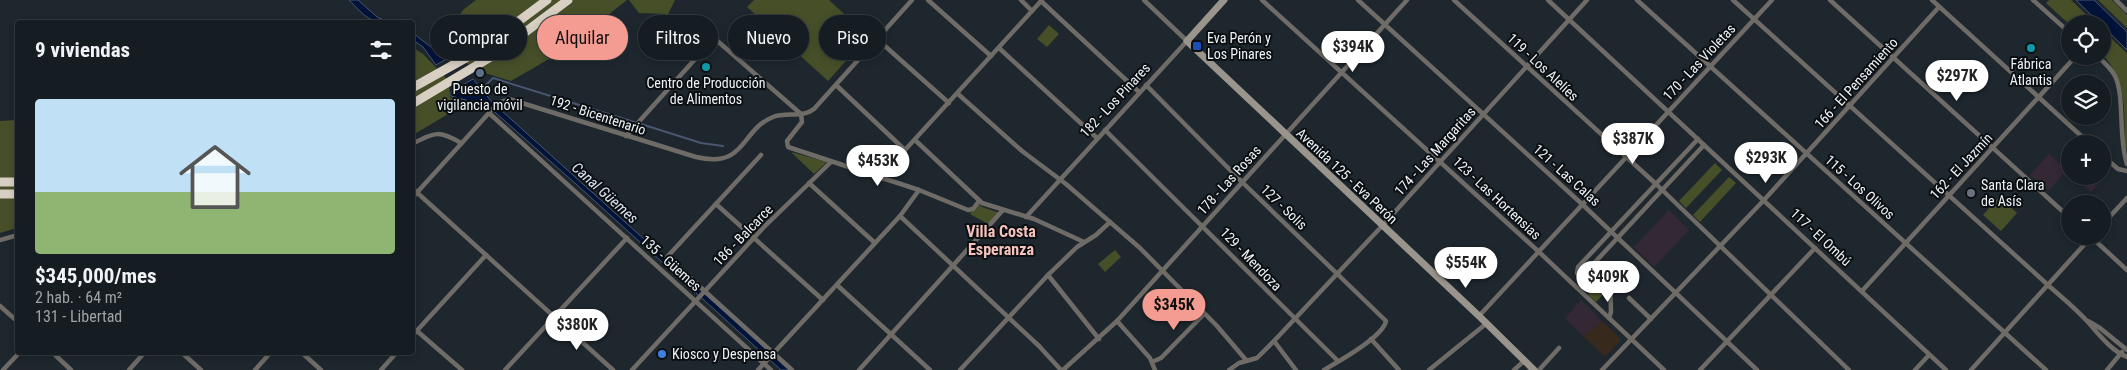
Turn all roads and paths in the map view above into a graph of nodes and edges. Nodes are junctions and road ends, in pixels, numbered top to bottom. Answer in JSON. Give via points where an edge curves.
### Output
{"nodes":[{"id":1,"x":547,"y":0,"type":"edge"},
{"id":2,"x":568,"y":0,"type":"edge"},
{"id":3,"x":912,"y":0,"type":"edge"},
{"id":4,"x":928,"y":0,"type":"edge"},
{"id":5,"x":1021,"y":0,"type":"edge"},
{"id":6,"x":1042,"y":0,"type":"edge"},
{"id":7,"x":1144,"y":0,"type":"edge"},
{"id":8,"x":1224,"y":0,"type":"edge"},
{"id":9,"x":1262,"y":0,"type":"edge"},
{"id":10,"x":1358,"y":0,"type":"edge"},
{"id":11,"x":1407,"y":0,"type":"edge"},
{"id":12,"x":1454,"y":0,"type":"edge"},
{"id":13,"x":1548,"y":0,"type":"edge"},
{"id":14,"x":1587,"y":0,"type":"edge"},
{"id":15,"x":1637,"y":0,"type":"edge"},
{"id":16,"x":1733,"y":0,"type":"edge"},
{"id":17,"x":1772,"y":0,"type":"edge"},
{"id":18,"x":1830,"y":0,"type":"edge"},
{"id":19,"x":1932,"y":0,"type":"edge"},
{"id":20,"x":2033,"y":0,"type":"edge"},
{"id":21,"x":2116,"y":0,"type":"edge"},
{"id":22,"x":1939,"y":7,"type":"junction"},
{"id":23,"x":1032,"y":11,"type":"junction"},
{"id":24,"x":2127,"y":11,"type":"edge"},
{"id":25,"x":1569,"y":19,"type":"junction"},
{"id":26,"x":1754,"y":19,"type":"junction"},
{"id":27,"x":1384,"y":24,"type":"junction"},
{"id":28,"x":2061,"y":25,"type":"edge"},
{"id":29,"x":886,"y":29,"type":"edge"},
{"id":30,"x":1187,"y":41,"type":"junction"},
{"id":31,"x":886,"y":47,"type":"edge"},
{"id":32,"x":999,"y":48,"type":"junction"},
{"id":33,"x":991,"y":56,"type":"junction"},
{"id":34,"x":1894,"y":58,"type":"junction"},
{"id":35,"x":858,"y":60,"type":"edge"},
{"id":36,"x":2068,"y":65,"type":"edge"},
{"id":37,"x":2107,"y":65,"type":"edge"},
{"id":38,"x":1527,"y":66,"type":"junction"},
{"id":39,"x":1711,"y":66,"type":"junction"},
{"id":40,"x":1342,"y":71,"type":"junction"},
{"id":41,"x":836,"y":85,"type":"junction"},
{"id":42,"x":1146,"y":85,"type":"junction"},
{"id":43,"x":415,"y":86,"type":"edge"},
{"id":44,"x":1139,"y":92,"type":"junction"},
{"id":45,"x":958,"y":94,"type":"junction"},
{"id":46,"x":2038,"y":98,"type":"junction"},
{"id":47,"x":415,"y":102,"type":"edge"},
{"id":48,"x":950,"y":103,"type":"junction"},
{"id":49,"x":1851,"y":106,"type":"junction"},
{"id":50,"x":1669,"y":111,"type":"junction"},
{"id":51,"x":489,"y":112,"type":"junction"},
{"id":52,"x":801,"y":114,"type":"junction"},
{"id":53,"x":1483,"y":114,"type":"junction"},
{"id":54,"x":1105,"y":130,"type":"junction"},
{"id":55,"x":1285,"y":134,"type":"junction"},
{"id":56,"x":2080,"y":135,"type":"edge"},
{"id":57,"x":626,"y":136,"type":"junction"},
{"id":58,"x":1097,"y":138,"type":"junction"},
{"id":59,"x":1698,"y":139,"type":"junction"},
{"id":60,"x":915,"y":140,"type":"junction"},
{"id":61,"x":415,"y":143,"type":"edge"},
{"id":62,"x":462,"y":143,"type":"junction"},
{"id":63,"x":1704,"y":145,"type":"junction"},
{"id":64,"x":1993,"y":148,"type":"junction"},
{"id":65,"x":905,"y":150,"type":"junction"},
{"id":66,"x":1806,"y":154,"type":"junction"},
{"id":67,"x":761,"y":155,"type":"dead end"},
{"id":68,"x":1626,"y":158,"type":"junction"},
{"id":69,"x":1440,"y":161,"type":"junction"},
{"id":70,"x":831,"y":162,"type":"junction"},
{"id":71,"x":2111,"y":163,"type":"edge"},
{"id":72,"x":2127,"y":164,"type":"edge"},
{"id":73,"x":2127,"y":171,"type":"edge"},
{"id":74,"x":884,"y":179,"type":"junction"},
{"id":75,"x":1060,"y":179,"type":"junction"},
{"id":76,"x":0,"y":182,"type":"edge"},
{"id":77,"x":15,"y":182,"type":"edge"},
{"id":78,"x":1242,"y":182,"type":"junction"},
{"id":79,"x":810,"y":183,"type":"junction"},
{"id":80,"x":1656,"y":184,"type":"junction"},
{"id":81,"x":919,"y":190,"type":"junction"},
{"id":82,"x":1662,"y":190,"type":"junction"},
{"id":83,"x":417,"y":192,"type":"junction"},
{"id":84,"x":0,"y":194,"type":"edge"},
{"id":85,"x":15,"y":194,"type":"edge"},
{"id":86,"x":415,"y":194,"type":"edge"},
{"id":87,"x":1948,"y":195,"type":"junction"},
{"id":88,"x":2127,"y":198,"type":"edge"},
{"id":89,"x":1764,"y":200,"type":"junction"},
{"id":90,"x":979,"y":201,"type":"junction"},
{"id":91,"x":716,"y":204,"type":"junction"},
{"id":92,"x":1583,"y":205,"type":"junction"},
{"id":93,"x":1003,"y":210,"type":"junction"},
{"id":94,"x":2061,"y":210,"type":"edge"},
{"id":95,"x":2111,"y":215,"type":"edge"},
{"id":96,"x":900,"y":216,"type":"junction"},
{"id":97,"x":1026,"y":217,"type":"junction"},
{"id":98,"x":1110,"y":222,"type":"junction"},
{"id":99,"x":1203,"y":226,"type":"junction"},
{"id":100,"x":1382,"y":226,"type":"junction"},
{"id":101,"x":1612,"y":232,"type":"junction"},
{"id":102,"x":15,"y":236,"type":"edge"},
{"id":103,"x":1618,"y":237,"type":"junction"},
{"id":104,"x":627,"y":238,"type":"junction"},
{"id":105,"x":755,"y":238,"type":"junction"},
{"id":106,"x":0,"y":240,"type":"edge"},
{"id":107,"x":1084,"y":242,"type":"junction"},
{"id":108,"x":875,"y":243,"type":"junction"},
{"id":109,"x":1906,"y":243,"type":"junction"},
{"id":110,"x":1721,"y":245,"type":"junction"},
{"id":111,"x":2084,"y":245,"type":"edge"},
{"id":112,"x":2100,"y":245,"type":"edge"},
{"id":113,"x":1815,"y":248,"type":"junction"},
{"id":114,"x":1538,"y":252,"type":"junction"},
{"id":115,"x":486,"y":255,"type":"junction"},
{"id":116,"x":953,"y":266,"type":"junction"},
{"id":117,"x":1162,"y":270,"type":"junction"},
{"id":118,"x":2127,"y":270,"type":"edge"},
{"id":119,"x":1337,"y":272,"type":"junction"},
{"id":120,"x":1048,"y":275,"type":"junction"},
{"id":121,"x":1610,"y":280,"type":"dead end"},
{"id":122,"x":2048,"y":284,"type":"junction"},
{"id":123,"x":837,"y":285,"type":"junction"},
{"id":124,"x":704,"y":292,"type":"junction"},
{"id":125,"x":1862,"y":292,"type":"junction"},
{"id":126,"x":1676,"y":293,"type":"junction"},
{"id":127,"x":1771,"y":295,"type":"junction"},
{"id":128,"x":1629,"y":298,"type":"dead end"},
{"id":129,"x":697,"y":300,"type":"junction"},
{"id":130,"x":823,"y":300,"type":"junction"},
{"id":131,"x":0,"y":306,"type":"edge"},
{"id":132,"x":1204,"y":314,"type":"junction"},
{"id":133,"x":1479,"y":316,"type":"junction"},
{"id":134,"x":555,"y":317,"type":"junction"},
{"id":135,"x":1008,"y":317,"type":"junction"},
{"id":136,"x":1610,"y":318,"type":"junction"},
{"id":137,"x":15,"y":319,"type":"edge"},
{"id":138,"x":1651,"y":319,"type":"junction"},
{"id":139,"x":2085,"y":319,"type":"junction"},
{"id":140,"x":1295,"y":320,"type":"junction"},
{"id":141,"x":1117,"y":321,"type":"junction"},
{"id":142,"x":1486,"y":323,"type":"junction"},
{"id":143,"x":417,"y":331,"type":"joint"},
{"id":144,"x":2004,"y":333,"type":"junction"},
{"id":145,"x":891,"y":335,"type":"junction"},
{"id":146,"x":1099,"y":339,"type":"junction"},
{"id":147,"x":1371,"y":339,"type":"junction"},
{"id":148,"x":1632,"y":339,"type":"junction"},
{"id":149,"x":1274,"y":341,"type":"junction"},
{"id":150,"x":1727,"y":342,"type":"junction"},
{"id":151,"x":1559,"y":348,"type":"dead end"},
{"id":152,"x":2126,"y":349,"type":"edge"},
{"id":153,"x":772,"y":354,"type":"junction"},
{"id":154,"x":2121,"y":354,"type":"junction"},
{"id":155,"x":17,"y":355,"type":"edge"},
{"id":156,"x":55,"y":355,"type":"edge"},
{"id":157,"x":142,"y":355,"type":"edge"},
{"id":158,"x":184,"y":355,"type":"edge"},
{"id":159,"x":268,"y":355,"type":"edge"},
{"id":160,"x":304,"y":355,"type":"edge"},
{"id":161,"x":394,"y":355,"type":"edge"},
{"id":162,"x":1929,"y":355,"type":"junction"},
{"id":163,"x":2127,"y":357,"type":"edge"},
{"id":164,"x":1246,"y":360,"type":"junction"},
{"id":165,"x":1338,"y":361,"type":"junction"},
{"id":166,"x":1524,"y":361,"type":"junction"},
{"id":167,"x":765,"y":362,"type":"junction"},
{"id":168,"x":1152,"y":362,"type":"junction"},
{"id":169,"x":3,"y":370,"type":"edge"},
{"id":170,"x":71,"y":370,"type":"edge"},
{"id":171,"x":129,"y":370,"type":"edge"},
{"id":172,"x":201,"y":370,"type":"edge"},
{"id":173,"x":255,"y":370,"type":"edge"},
{"id":174,"x":321,"y":370,"type":"edge"},
{"id":175,"x":381,"y":370,"type":"edge"},
{"id":176,"x":462,"y":370,"type":"edge"},
{"id":177,"x":506,"y":370,"type":"edge"},
{"id":178,"x":613,"y":370,"type":"edge"},
{"id":179,"x":632,"y":370,"type":"edge"},
{"id":180,"x":758,"y":370,"type":"edge"},
{"id":181,"x":771,"y":370,"type":"edge"},
{"id":182,"x":792,"y":370,"type":"edge"},
{"id":183,"x":858,"y":370,"type":"edge"},
{"id":184,"x":930,"y":370,"type":"edge"},
{"id":185,"x":960,"y":370,"type":"edge"},
{"id":186,"x":1062,"y":370,"type":"edge"},
{"id":187,"x":1155,"y":370,"type":"edge"},
{"id":188,"x":1229,"y":370,"type":"edge"},
{"id":189,"x":1296,"y":370,"type":"edge"},
{"id":190,"x":1324,"y":370,"type":"edge"},
{"id":191,"x":1399,"y":370,"type":"edge"},
{"id":192,"x":1429,"y":370,"type":"edge"},
{"id":193,"x":1514,"y":370,"type":"edge"},
{"id":194,"x":1534,"y":370,"type":"edge"},
{"id":195,"x":1538,"y":370,"type":"edge"},
{"id":196,"x":1602,"y":370,"type":"edge"},
{"id":197,"x":1664,"y":370,"type":"edge"},
{"id":198,"x":1700,"y":370,"type":"edge"},
{"id":199,"x":1757,"y":370,"type":"edge"},
{"id":200,"x":1849,"y":370,"type":"edge"},
{"id":201,"x":1915,"y":370,"type":"edge"},
{"id":202,"x":1946,"y":370,"type":"edge"},
{"id":203,"x":1971,"y":370,"type":"edge"},
{"id":204,"x":2046,"y":370,"type":"edge"},
{"id":205,"x":2106,"y":370,"type":"edge"}],
"edges":[{"from":1,"to":43,"type":"highway","via":[[463,60]]},
{"from":2,"to":47,"type":"highway","via":[[499,52]]},
{"from":3,"to":29,"type":"street"},
{"from":4,"to":33,"type":"street"},
{"from":5,"to":23,"type":"street"},
{"from":6,"to":23,"type":"street"},
{"from":6,"to":44,"type":"street"},
{"from":7,"to":30,"type":"street","name":"Avenida 125 - Eva Perón"},
{"from":8,"to":30,"type":"street","name":"182 - Los Pinares"},
{"from":9,"to":40,"type":"street","name":"123 - Las Hortensias"},
{"from":10,"to":27,"type":"street","name":"121 - Las Calas"},
{"from":11,"to":27,"type":"street","name":"178 - Las Rosas"},
{"from":12,"to":38,"type":"street","name":"119 - Los Alelíes"},
{"from":13,"to":25,"type":"street","name":"117 - El Ombú"},
{"from":14,"to":25,"type":"street","name":"174 - Las Margaritas"},
{"from":15,"to":39,"type":"street","name":"115 - Los Olivos"},
{"from":16,"to":26,"type":"street"},
{"from":17,"to":26,"type":"street","name":"170 - Las Violetas"},
{"from":18,"to":34,"type":"street"},
{"from":19,"to":22,"type":"street"},
{"from":20,"to":28,"type":"street"},
{"from":21,"to":24,"type":"street"},
{"from":22,"to":34,"type":"street","name":"166 - El Pensamiento"},
{"from":22,"to":46,"type":"street"},
{"from":23,"to":32,"type":"street"},
{"from":25,"to":38,"type":"street","name":"174 - Las Margaritas"},
{"from":25,"to":50,"type":"street","name":"117 - El Ombú"},
{"from":26,"to":39,"type":"street","name":"170 - Las Violetas"},
{"from":26,"to":49,"type":"street"},
{"from":27,"to":40,"type":"street","name":"178 - Las Rosas"},
{"from":27,"to":53,"type":"street","name":"121 - Las Calas"},
{"from":30,"to":42,"type":"street","name":"182 - Los Pinares"},
{"from":30,"to":55,"type":"street","name":"Avenida 125 - Eva Perón"},
{"from":31,"to":48,"type":"street"},
{"from":32,"to":33,"type":"street"},
{"from":32,"to":58,"type":"street"},
{"from":33,"to":45,"type":"street"},
{"from":34,"to":49,"type":"street","name":"166 - El Pensamiento"},
{"from":34,"to":64,"type":"street"},
{"from":35,"to":41,"type":"street"},
{"from":36,"to":46,"type":"street","name":"162 - El Jazmín"},
{"from":37,"to":72,"type":"street","via":[[2118,83]]},
{"from":38,"to":53,"type":"street","name":"174 - Las Margaritas"},
{"from":38,"to":68,"type":"street","name":"119 - Los Alelíes"},
{"from":39,"to":50,"type":"street","name":"170 - Las Violetas"},
{"from":39,"to":66,"type":"street","name":"115 - Los Olivos"},
{"from":40,"to":55,"type":"street","name":"178 - Las Rosas"},
{"from":40,"to":69,"type":"street","name":"123 - Las Hortensias"},
{"from":41,"to":52,"type":"street","via":[[811,112]]},
{"from":41,"to":65,"type":"street"},
{"from":42,"to":44,"type":"street","name":"182 - Los Pinares"},
{"from":42,"to":78,"type":"street","name":"127 - Solis"},
{"from":44,"to":54,"type":"street","name":"182 - Los Pinares"},
{"from":45,"to":48,"type":"street"},
{"from":45,"to":75,"type":"street","via":[[1022,151]]},
{"from":46,"to":56,"type":"street"},
{"from":46,"to":64,"type":"street","name":"162 - El Jazmín"},
{"from":48,"to":60,"type":"street"},
{"from":49,"to":66,"type":"street","name":"166 - El Pensamiento"},
{"from":49,"to":87,"type":"street"},
{"from":50,"to":59,"type":"street","name":"117 - El Ombú"},
{"from":50,"to":68,"type":"street","name":"170 - Las Violetas"},
{"from":51,"to":57,"type":"street","name":"192 - Bicentenario","via":[[506,100],[514,100]]},
{"from":51,"to":62,"type":"street","name":"192 - Bicentenario"},
{"from":51,"to":104,"type":"street","name":"135 - Güemes"},
{"from":52,"to":57,"type":"street","name":"192 - Bicentenario","via":[[780,115],[767,120],[735,153],[718,160],[696,157]]},
{"from":52,"to":57,"type":"street","via":[[714,38]]},
{"from":52,"to":70,"type":"street","via":[[802,122],[788,138],[788,147]]},
{"from":53,"to":69,"type":"street","name":"174 - Las Margaritas"},
{"from":53,"to":92,"type":"street","name":"121 - Las Calas"},
{"from":54,"to":58,"type":"street","name":"182 - Los Pinares"},
{"from":54,"to":99,"type":"street","name":"129 - Mendoza"},
{"from":55,"to":78,"type":"street","name":"178 - Las Rosas"},
{"from":55,"to":100,"type":"street","name":"Avenida 125 - Eva Perón"},
{"from":58,"to":75,"type":"street","name":"182 - Los Pinares"},
{"from":59,"to":63,"type":"street","name":"117 - El Ombú"},
{"from":59,"to":80,"type":"street"},
{"from":60,"to":65,"type":"street"},
{"from":60,"to":90,"type":"street"},
{"from":61,"to":62,"type":"street","via":[[436,133],[446,134]]},
{"from":62,"to":83,"type":"street","name":"192 - Bicentenario"},
{"from":63,"to":82,"type":"street"},
{"from":63,"to":89,"type":"street","name":"117 - El Ombú"},
{"from":64,"to":87,"type":"street","name":"162 - El Jazmín"},
{"from":64,"to":94,"type":"street"},
{"from":65,"to":74,"type":"street"},
{"from":66,"to":89,"type":"street","name":"166 - El Pensamiento"},
{"from":66,"to":109,"type":"street","name":"115 - Los Olivos"},
{"from":67,"to":91,"type":"street"},
{"from":68,"to":80,"type":"street","name":"119 - Los Alelíes"},
{"from":68,"to":92,"type":"street","name":"170 - Las Violetas"},
{"from":69,"to":100,"type":"street","name":"174 - Las Margaritas"},
{"from":69,"to":114,"type":"street","name":"123 - Las Hortensias"},
{"from":70,"to":74,"type":"street"},
{"from":70,"to":79,"type":"street","name":"186 - Balcarce"},
{"from":71,"to":73,"type":"street"},
{"from":74,"to":81,"type":"street"},
{"from":75,"to":97,"type":"street","name":"182 - Los Pinares"},
{"from":75,"to":98,"type":"street"},
{"from":76,"to":77,"type":"highway"},
{"from":78,"to":99,"type":"street","name":"178 - Las Rosas"},
{"from":78,"to":119,"type":"street","name":"127 - Solis"},
{"from":79,"to":105,"type":"street","name":"186 - Balcarce"},
{"from":79,"to":108,"type":"street"},
{"from":80,"to":82,"type":"street","name":"119 - Los Alelíes"},
{"from":80,"to":101,"type":"street"},
{"from":81,"to":90,"type":"street","via":[[970,210]]},
{"from":81,"to":96,"type":"street"},
{"from":82,"to":103,"type":"street"},
{"from":82,"to":110,"type":"street","name":"119 - Los Alelíes"},
{"from":83,"to":86,"type":"street","name":"192 - Bicentenario"},
{"from":83,"to":115,"type":"street"},
{"from":84,"to":85,"type":"highway"},
{"from":87,"to":109,"type":"street","name":"162 - El Jazmín"},
{"from":87,"to":122,"type":"street"},
{"from":88,"to":95,"type":"street"},
{"from":89,"to":110,"type":"street","name":"166 - El Pensamiento"},
{"from":89,"to":113,"type":"street","name":"117 - El Ombú"},
{"from":90,"to":93,"type":"street"},
{"from":91,"to":105,"type":"street"},
{"from":91,"to":124,"type":"street","via":[[666,257]]},
{"from":92,"to":101,"type":"street","name":"121 - Las Calas"},
{"from":92,"to":114,"type":"street","name":"170 - Las Violetas"},
{"from":93,"to":97,"type":"street"},
{"from":93,"to":116,"type":"street"},
{"from":96,"to":108,"type":"street"},
{"from":96,"to":116,"type":"street"},
{"from":97,"to":107,"type":"street"},
{"from":98,"to":107,"type":"street"},
{"from":98,"to":117,"type":"street"},
{"from":99,"to":117,"type":"street","name":"178 - Las Rosas"},
{"from":99,"to":140,"type":"street","name":"129 - Mendoza"},
{"from":100,"to":119,"type":"street","name":"174 - Las Margaritas"},
{"from":100,"to":133,"type":"street","name":"Avenida 125 - Eva Perón"},
{"from":101,"to":103,"type":"street","name":"121 - Las Calas"},
{"from":101,"to":103,"type":"street","via":[[1578,267],[1577,273],[1584,274]]},
{"from":102,"to":106,"type":"street"},
{"from":103,"to":126,"type":"street","name":"121 - Las Calas"},
{"from":104,"to":129,"type":"street","name":"135 - Güemes"},
{"from":104,"to":134,"type":"street"},
{"from":105,"to":124,"type":"street","name":"186 - Balcarce"},
{"from":105,"to":130,"type":"street"},
{"from":107,"to":120,"type":"street"},
{"from":108,"to":123,"type":"street"},
{"from":109,"to":125,"type":"street","name":"162 - El Jazmín"},
{"from":109,"to":144,"type":"street","name":"115 - Los Olivos"},
{"from":110,"to":126,"type":"street","name":"166 - El Pensamiento"},
{"from":110,"to":127,"type":"street","name":"119 - Los Alelíes"},
{"from":111,"to":122,"type":"street"},
{"from":112,"to":118,"type":"street"},
{"from":113,"to":125,"type":"street","name":"117 - El Ombú"},
{"from":113,"to":127,"type":"street"},
{"from":114,"to":133,"type":"street","name":"170 - Las Violetas"},
{"from":114,"to":136,"type":"street","name":"123 - Las Hortensias"},
{"from":115,"to":134,"type":"street"},
{"from":115,"to":143,"type":"street"},
{"from":116,"to":135,"type":"street"},
{"from":116,"to":145,"type":"street"},
{"from":117,"to":132,"type":"street"},
{"from":117,"to":141,"type":"street","name":"178 - Las Rosas"},
{"from":119,"to":140,"type":"street","name":"174 - Las Margaritas"},
{"from":119,"to":147,"type":"street","name":"127 - Solis","via":[[1385,319],[1386,323]]},
{"from":120,"to":135,"type":"street"},
{"from":120,"to":146,"type":"street"},
{"from":121,"to":136,"type":"street"},
{"from":122,"to":139,"type":"street"},
{"from":122,"to":144,"type":"street"},
{"from":123,"to":130,"type":"street"},
{"from":123,"to":145,"type":"street"},
{"from":124,"to":129,"type":"street","name":"186 - Balcarce"},
{"from":124,"to":153,"type":"street"},
{"from":125,"to":162,"type":"street","name":"117 - El Ombú"},
{"from":126,"to":138,"type":"street","name":"166 - El Pensamiento"},
{"from":126,"to":150,"type":"street","name":"121 - Las Calas"},
{"from":127,"to":150,"type":"street"},
{"from":127,"to":200,"type":"street","name":"119 - Los Alelíes"},
{"from":128,"to":138,"type":"street"},
{"from":129,"to":167,"type":"street","name":"135 - Güemes"},
{"from":129,"to":179,"type":"street","name":"186 - Balcarce"},
{"from":130,"to":153,"type":"street"},
{"from":131,"to":137,"type":"street"},
{"from":132,"to":164,"type":"street"},
{"from":132,"to":168,"type":"street","via":[[1161,358]]},
{"from":133,"to":142,"type":"street","name":"Avenida 125 - Eva Perón"},
{"from":134,"to":177,"type":"street"},
{"from":134,"to":178,"type":"street"},
{"from":135,"to":185,"type":"street"},
{"from":135,"to":186,"type":"street"},
{"from":136,"to":148,"type":"street","name":"123 - Las Hortensias"},
{"from":138,"to":148,"type":"street","name":"166 - El Pensamiento"},
{"from":139,"to":152,"type":"street"},
{"from":139,"to":154,"type":"street"},
{"from":140,"to":149,"type":"street","name":"174 - Las Margaritas"},
{"from":140,"to":165,"type":"street","name":"129 - Mendoza"},
{"from":141,"to":146,"type":"street","name":"178 - Las Rosas"},
{"from":141,"to":168,"type":"street"},
{"from":142,"to":166,"type":"street","name":"Avenida 125 - Eva Perón"},
{"from":142,"to":192,"type":"street"},
{"from":143,"to":176,"type":"street"},
{"from":144,"to":203,"type":"street"},
{"from":144,"to":204,"type":"street","name":"115 - Los Olivos"},
{"from":145,"to":183,"type":"street"},
{"from":145,"to":184,"type":"street"},
{"from":146,"to":186,"type":"street","name":"178 - Las Rosas"},
{"from":147,"to":165,"type":"street"},
{"from":147,"to":191,"type":"street"},
{"from":148,"to":196,"type":"street","name":"166 - El Pensamiento"},
{"from":148,"to":197,"type":"street","name":"123 - Las Hortensias"},
{"from":149,"to":164,"type":"street","name":"174 - Las Margaritas","via":[[1257,358]]},
{"from":149,"to":189,"type":"street"},
{"from":150,"to":198,"type":"street"},
{"from":150,"to":199,"type":"street","name":"121 - Las Calas"},
{"from":151,"to":195,"type":"street"},
{"from":152,"to":154,"type":"street"},
{"from":153,"to":167,"type":"street"},
{"from":153,"to":182,"type":"street"},
{"from":154,"to":163,"type":"street"},
{"from":154,"to":205,"type":"street"},
{"from":155,"to":169,"type":"street"},
{"from":156,"to":170,"type":"street"},
{"from":157,"to":171,"type":"street"},
{"from":158,"to":172,"type":"street"},
{"from":159,"to":173,"type":"street"},
{"from":160,"to":174,"type":"street"},
{"from":161,"to":175,"type":"street"},
{"from":162,"to":201,"type":"street"},
{"from":162,"to":202,"type":"street","name":"117 - El Ombú"},
{"from":164,"to":188,"type":"street","name":"174 - Las Margaritas"},
{"from":165,"to":190,"type":"street"},
{"from":166,"to":193,"type":"street"},
{"from":166,"to":194,"type":"street","name":"Avenida 125 - Eva Perón"},
{"from":167,"to":180,"type":"street"},
{"from":167,"to":181,"type":"street","name":"135 - Güemes"},
{"from":168,"to":187,"type":"street"}]}
